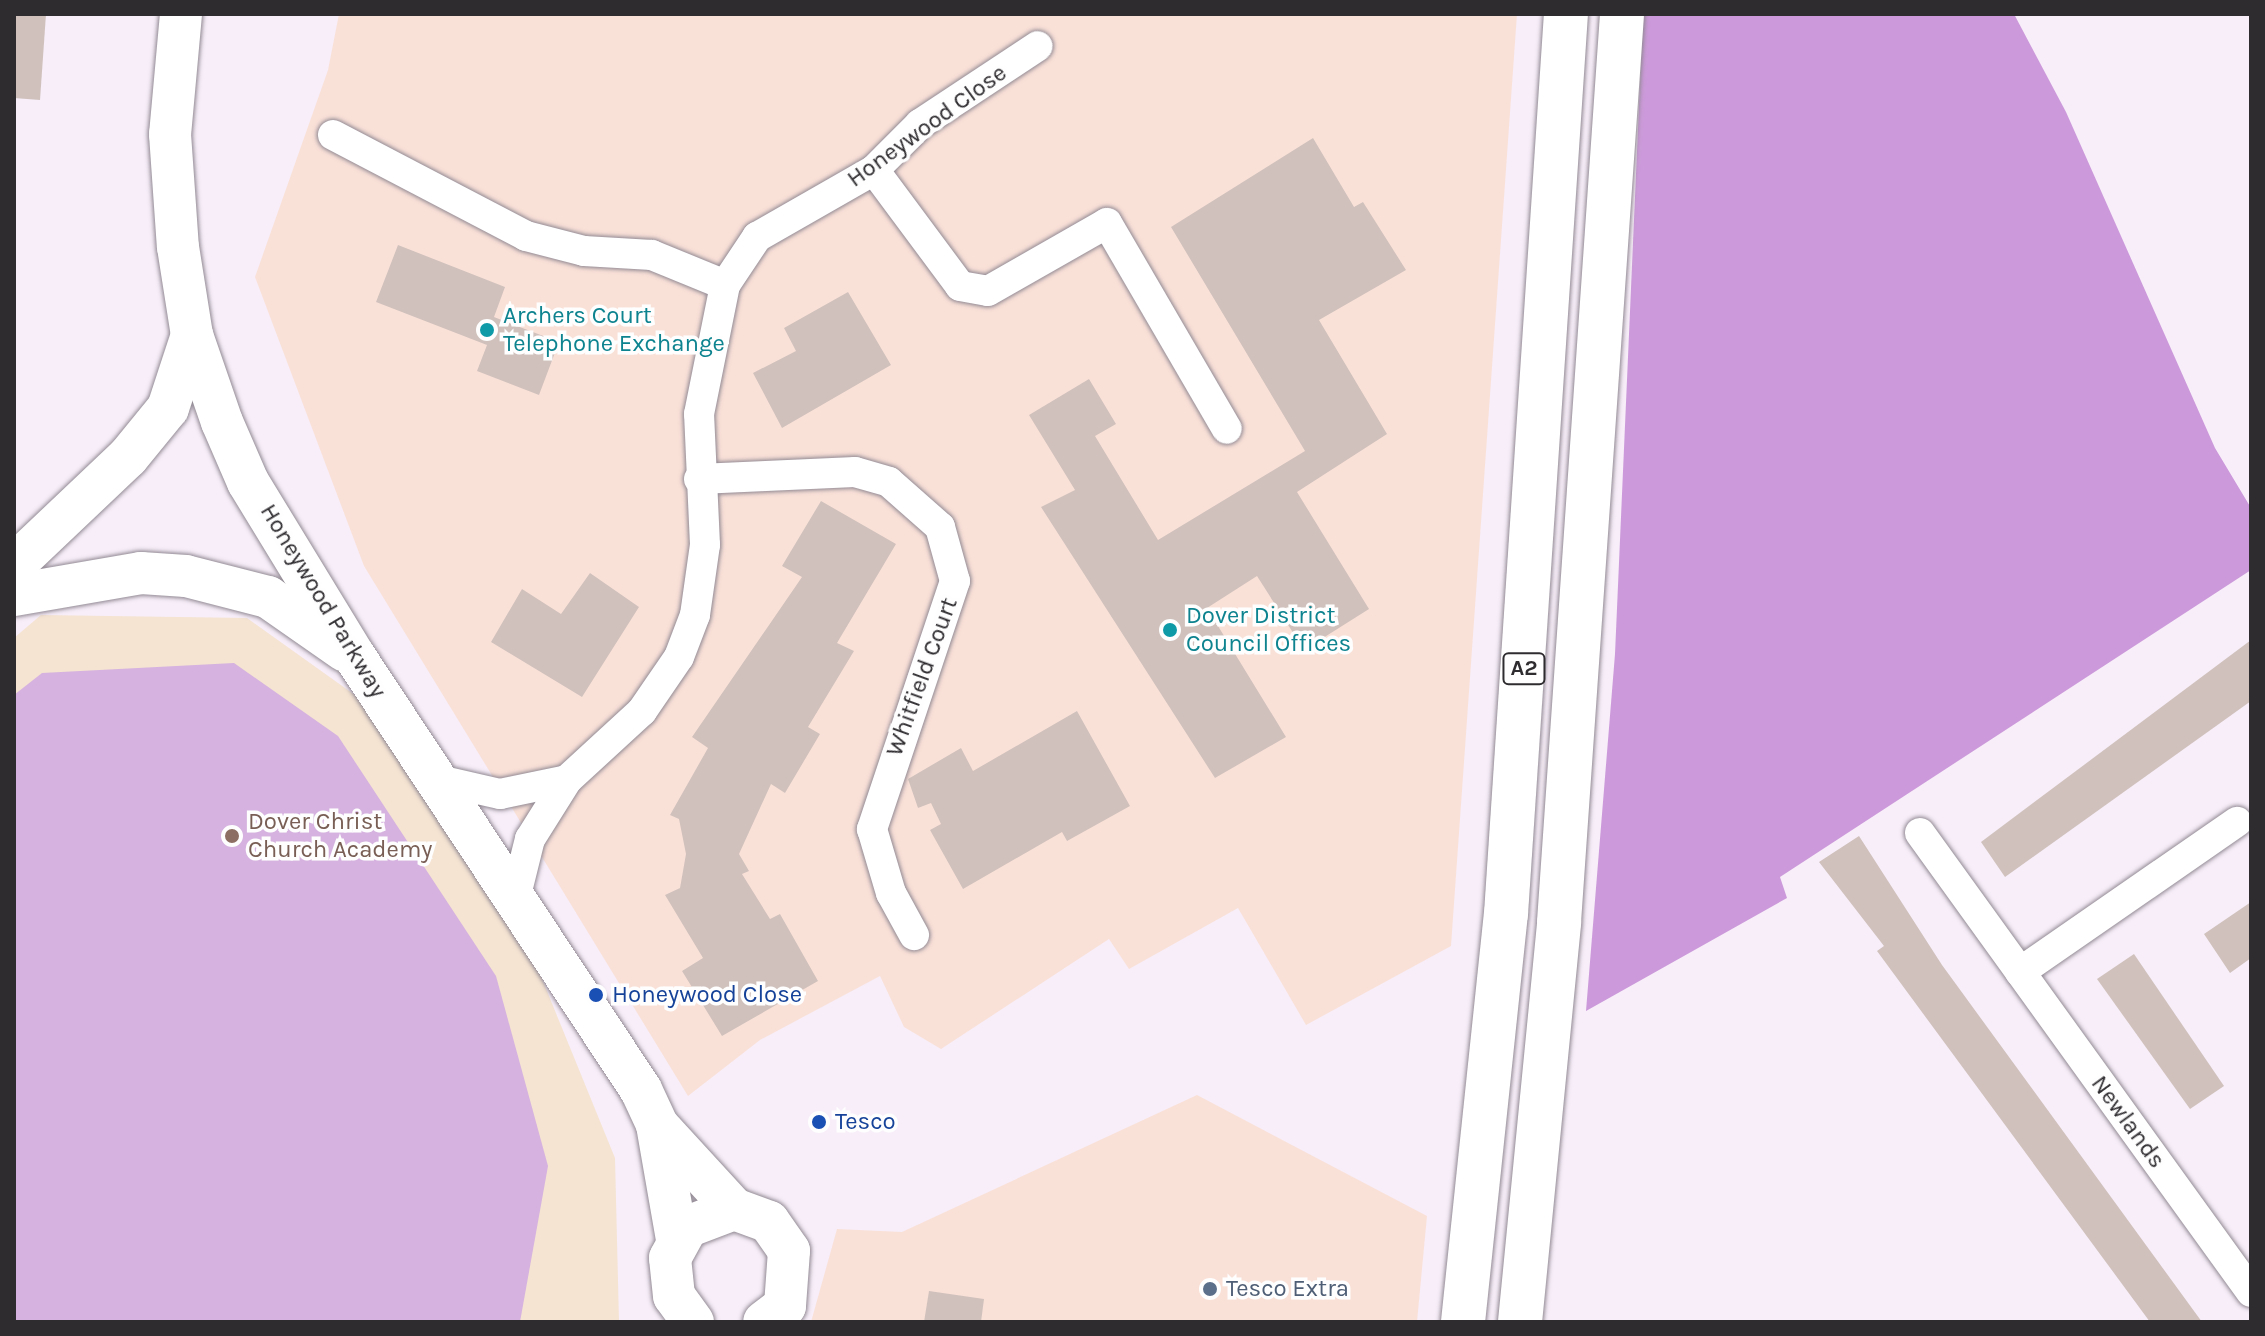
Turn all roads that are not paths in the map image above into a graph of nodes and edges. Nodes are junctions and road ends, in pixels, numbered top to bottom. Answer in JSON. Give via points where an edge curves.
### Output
{"nodes":[{"id":1,"x":181,"y":14,"type":"edge"},
{"id":2,"x":1566,"y":14,"type":"edge"},
{"id":3,"x":1622,"y":14,"type":"edge"},
{"id":4,"x":1038,"y":46,"type":"dead end"},
{"id":5,"x":333,"y":135,"type":"dead end"},
{"id":6,"x":874,"y":170,"type":"junction"},
{"id":7,"x":725,"y":285,"type":"junction"},
{"id":8,"x":192,"y":335,"type":"junction"},
{"id":9,"x":1227,"y":429,"type":"dead end"},
{"id":10,"x":699,"y":479,"type":"junction"},
{"id":11,"x":14,"y":565,"type":"edge"},
{"id":12,"x":14,"y":595,"type":"edge"},
{"id":13,"x":355,"y":657,"type":"junction"},
{"id":14,"x":434,"y":779,"type":"junction"},
{"id":15,"x":567,"y":780,"type":"junction"},
{"id":16,"x":2237,"y":822,"type":"dead end"},
{"id":17,"x":1920,"y":833,"type":"dead end"},
{"id":18,"x":514,"y":903,"type":"junction"},
{"id":19,"x":914,"y":935,"type":"dead end"},
{"id":20,"x":2020,"y":972,"type":"junction"},
{"id":21,"x":657,"y":1125,"type":"junction"},
{"id":22,"x":734,"y":1209,"type":"junction"},
{"id":23,"x":673,"y":1259,"type":"junction"},
{"id":24,"x":2246,"y":1275,"type":"edge"},
{"id":25,"x":656,"y":1322,"type":"edge"},
{"id":26,"x":693,"y":1322,"type":"edge"},
{"id":27,"x":764,"y":1322,"type":"edge"},
{"id":28,"x":1463,"y":1322,"type":"edge"},
{"id":29,"x":1520,"y":1322,"type":"edge"}],
"edges":[{"from":1,"to":8,"type":"street","name":"Honeywood Parkway","via":[[170,134]]},
{"from":2,"to":28,"type":"highway","number":"A2","via":[[1506,914]]},
{"from":3,"to":29,"type":"highway","number":"A2","via":[[1559,922]]},
{"from":4,"to":6,"type":"street","name":"Honeywood Close","via":[[920,124]]},
{"from":5,"to":7,"type":"street","via":[[526,236],[584,251],[652,255]]},
{"from":6,"to":7,"type":"street","name":"Honeywood Close","via":[[757,237]]},
{"from":6,"to":9,"type":"street","via":[[960,286],[988,291],[1107,223]]},
{"from":7,"to":10,"type":"street","name":"Honeywood Close","via":[[705,359]]},
{"from":8,"to":11,"type":"street","via":[[168,408],[128,457]]},
{"from":8,"to":13,"type":"street","name":"Honeywood Parkway","via":[[248,482]]},
{"from":10,"to":15,"type":"street","name":"Honeywood Close","via":[[703,581],[679,657],[642,711]]},
{"from":10,"to":19,"type":"street","name":"Whitfield Court","via":[[855,472],[889,482],[940,527],[955,581],[872,829],[891,893]]},
{"from":12,"to":13,"type":"street","via":[[141,573],[186,576],[268,597]]},
{"from":13,"to":14,"type":"street","name":"Honeywood Parkway"},
{"from":14,"to":15,"type":"street","via":[[500,794]]},
{"from":14,"to":18,"type":"street","name":"Honeywood Parkway"},
{"from":15,"to":18,"type":"street","name":"Honeywood Close","via":[[530,839]]},
{"from":16,"to":20,"type":"street"},
{"from":17,"to":20,"type":"street","name":"Newlands"},
{"from":18,"to":21,"type":"street","name":"Honeywood Parkway","via":[[641,1090]]},
{"from":20,"to":24,"type":"street","name":"Newlands"},
{"from":21,"to":22,"type":"street","name":"Honeywood Parkway"},
{"from":21,"to":23,"type":"street","name":"Honeywood Parkway"},
{"from":22,"to":23,"type":"street","via":[[701,1216]]},
{"from":22,"to":27,"type":"street","via":[[769,1222],[789,1251],[785,1306]]},
{"from":23,"to":25,"type":"street","name":"Honeywood Parkway"},
{"from":23,"to":26,"type":"street"}]}
